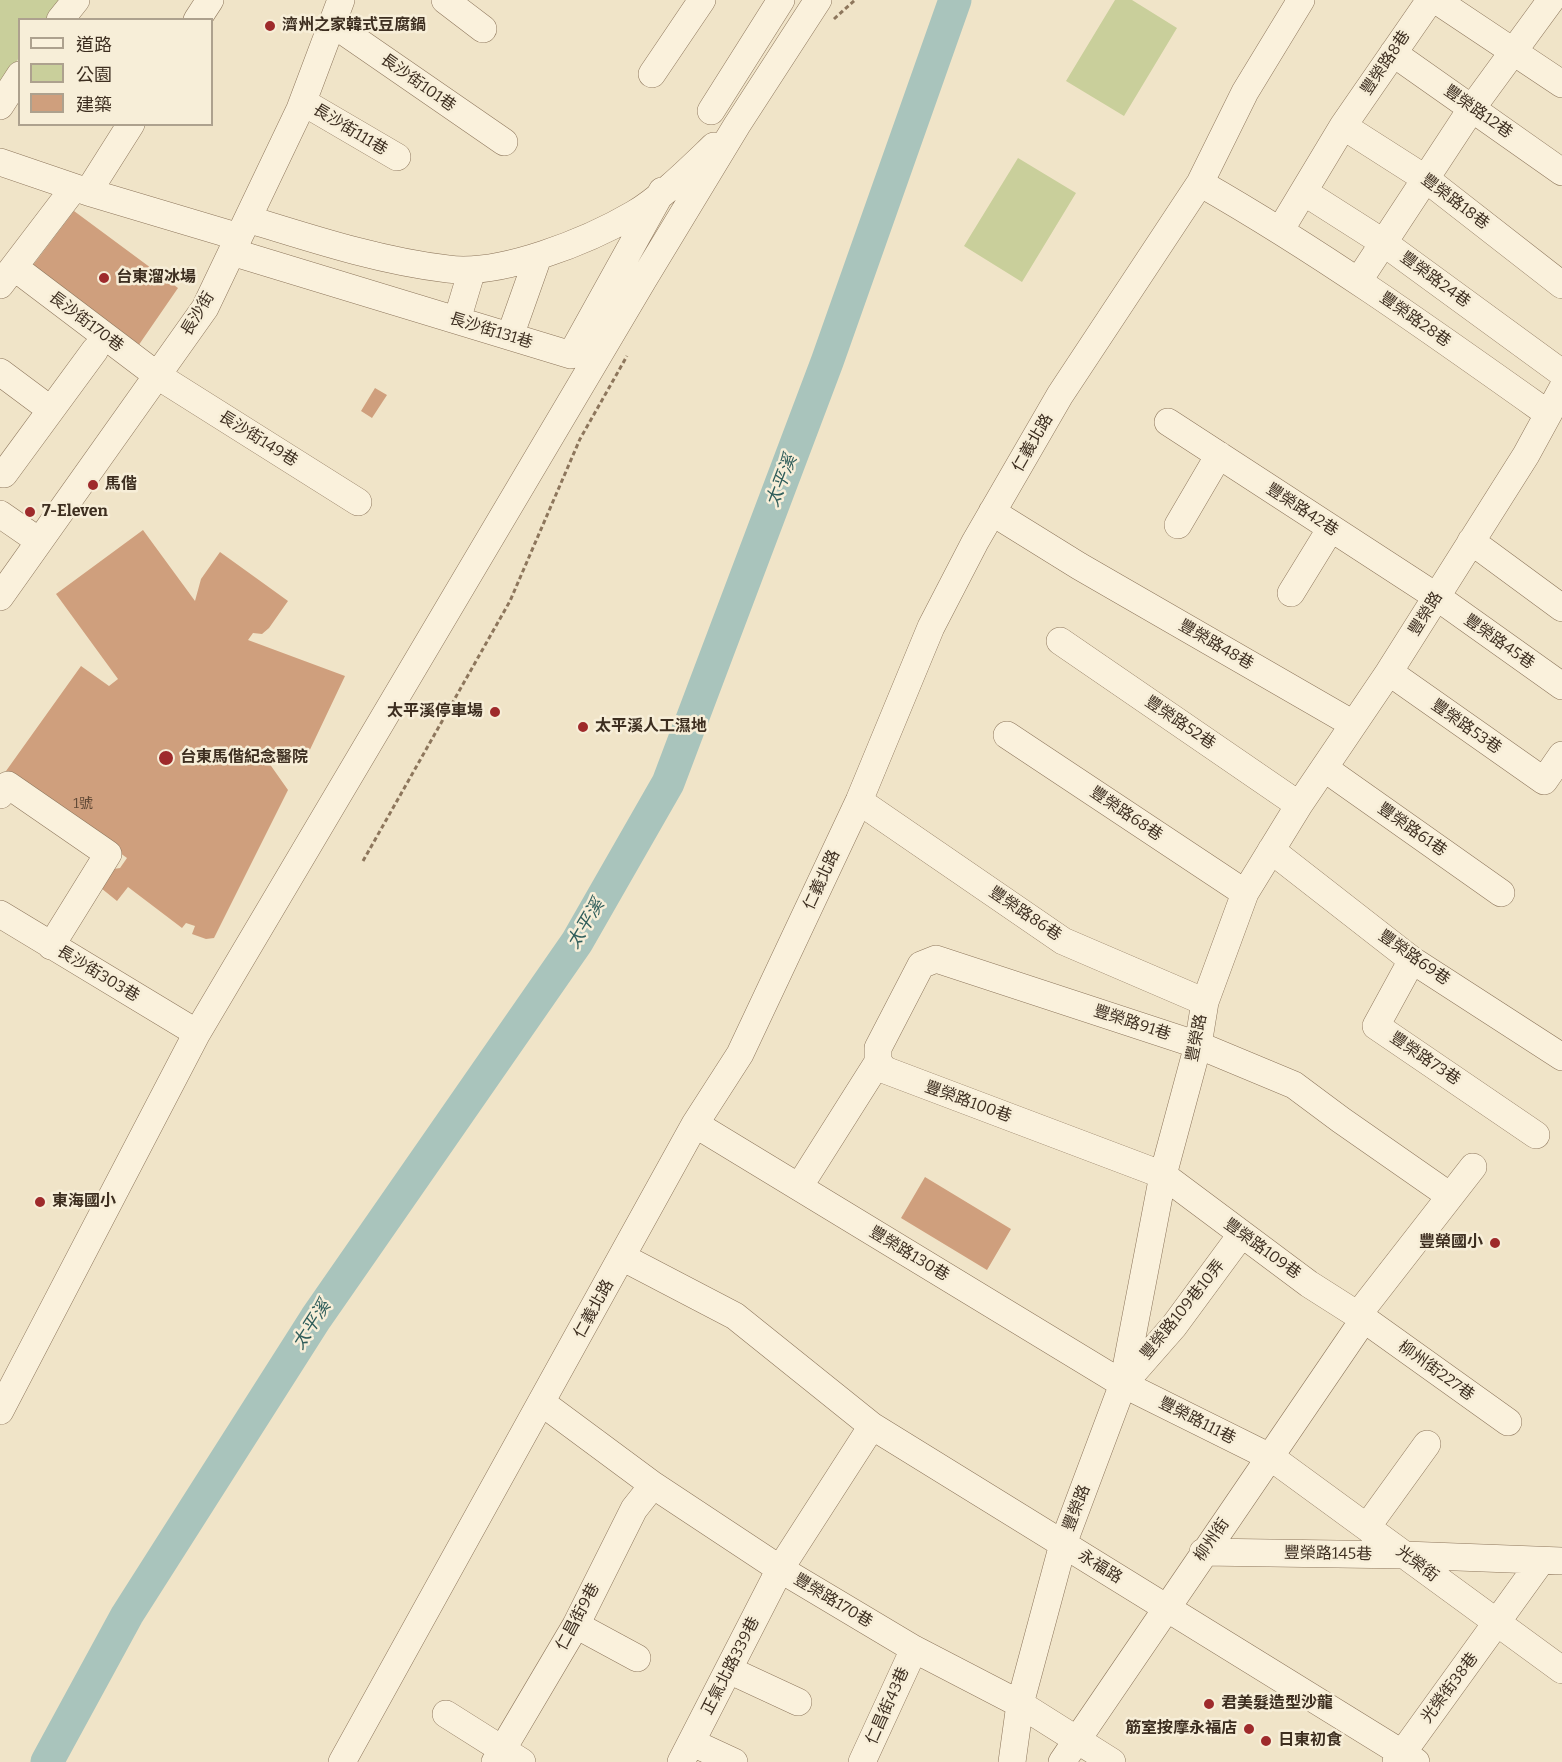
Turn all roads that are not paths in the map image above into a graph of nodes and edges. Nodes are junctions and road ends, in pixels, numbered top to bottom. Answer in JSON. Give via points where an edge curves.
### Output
{"nodes":[{"id":1,"x":76,"y":0,"type":"edge"},
{"id":2,"x":210,"y":0,"type":"edge"},
{"id":3,"x":445,"y":0,"type":"edge"},
{"id":4,"x":702,"y":0,"type":"edge"},
{"id":5,"x":781,"y":0,"type":"edge"},
{"id":6,"x":1301,"y":0,"type":"edge"},
{"id":7,"x":1430,"y":0,"type":"edge"},
{"id":8,"x":1436,"y":0,"type":"edge"},
{"id":9,"x":1551,"y":0,"type":"edge"},
{"id":10,"x":1557,"y":0,"type":"edge"},
{"id":11,"x":1562,"y":4,"type":"edge"},
{"id":12,"x":811,"y":10,"type":"edge"},
{"id":13,"x":337,"y":12,"type":"edge"},
{"id":14,"x":62,"y":18,"type":"edge"},
{"id":15,"x":198,"y":18,"type":"edge"},
{"id":16,"x":483,"y":29,"type":"dead end"},
{"id":17,"x":1514,"y":51,"type":"junction"},
{"id":18,"x":1393,"y":53,"type":"junction"},
{"id":19,"x":652,"y":74,"type":"dead end"},
{"id":20,"x":18,"y":78,"type":"edge"},
{"id":21,"x":1562,"y":84,"type":"edge"},
{"id":22,"x":303,"y":102,"type":"junction"},
{"id":23,"x":0,"y":106,"type":"edge"},
{"id":24,"x":1472,"y":108,"type":"junction"},
{"id":25,"x":711,"y":111,"type":"dead end"},
{"id":26,"x":737,"y":125,"type":"junction"},
{"id":27,"x":129,"y":126,"type":"edge"},
{"id":28,"x":1343,"y":126,"type":"junction"},
{"id":29,"x":504,"y":142,"type":"dead end"},
{"id":30,"x":396,"y":158,"type":"dead end"},
{"id":31,"x":0,"y":162,"type":"edge"},
{"id":32,"x":1562,"y":172,"type":"edge"},
{"id":33,"x":1426,"y":179,"type":"junction"},
{"id":34,"x":1200,"y":183,"type":"junction"},
{"id":35,"x":81,"y":190,"type":"junction"},
{"id":36,"x":662,"y":191,"type":"junction"},
{"id":37,"x":1304,"y":192,"type":"junction"},
{"id":38,"x":1281,"y":229,"type":"junction"},
{"id":39,"x":240,"y":236,"type":"junction"},
{"id":40,"x":1384,"y":243,"type":"junction"},
{"id":41,"x":538,"y":258,"type":"junction"},
{"id":42,"x":472,"y":270,"type":"junction"},
{"id":43,"x":7,"y":276,"type":"edge"},
{"id":44,"x":1359,"y":279,"type":"junction"},
{"id":45,"x":1562,"y":285,"type":"edge"},
{"id":46,"x":457,"y":320,"type":"junction"},
{"id":47,"x":510,"y":336,"type":"junction"},
{"id":48,"x":95,"y":350,"type":"dead end"},
{"id":49,"x":0,"y":372,"type":"edge"},
{"id":50,"x":1562,"y":373,"type":"edge"},
{"id":51,"x":158,"y":376,"type":"junction"},
{"id":52,"x":1562,"y":389,"type":"edge"},
{"id":53,"x":51,"y":410,"type":"junction"},
{"id":54,"x":1547,"y":413,"type":"junction"},
{"id":55,"x":1168,"y":422,"type":"dead end"},
{"id":56,"x":1219,"y":455,"type":"junction"},
{"id":57,"x":4,"y":474,"type":"dead end"},
{"id":58,"x":358,"y":502,"type":"dead end"},
{"id":59,"x":992,"y":512,"type":"junction"},
{"id":60,"x":0,"y":514,"type":"edge"},
{"id":61,"x":1178,"y":525,"type":"dead end"},
{"id":62,"x":1331,"y":528,"type":"junction"},
{"id":63,"x":39,"y":541,"type":"junction"},
{"id":64,"x":1471,"y":541,"type":"junction"},
{"id":65,"x":1291,"y":593,"type":"dead end"},
{"id":66,"x":0,"y":597,"type":"edge"},
{"id":67,"x":1437,"y":597,"type":"junction"},
{"id":68,"x":1562,"y":608,"type":"edge"},
{"id":69,"x":1060,"y":641,"type":"dead end"},
{"id":70,"x":1389,"y":672,"type":"junction"},
{"id":71,"x":1562,"y":687,"type":"edge"},
{"id":72,"x":1353,"y":724,"type":"junction"},
{"id":73,"x":1007,"y":735,"type":"dead end"},
{"id":74,"x":1562,"y":755,"type":"edge"},
{"id":75,"x":1324,"y":768,"type":"junction"},
{"id":76,"x":0,"y":795,"type":"edge"},
{"id":77,"x":859,"y":801,"type":"junction"},
{"id":78,"x":1299,"y":805,"type":"junction"},
{"id":79,"x":1271,"y":850,"type":"junction"},
{"id":80,"x":1245,"y":893,"type":"junction"},
{"id":81,"x":1501,"y":893,"type":"dead end"},
{"id":82,"x":0,"y":914,"type":"edge"},
{"id":83,"x":51,"y":946,"type":"junction"},
{"id":84,"x":1413,"y":960,"type":"junction"},
{"id":85,"x":1205,"y":1002,"type":"junction"},
{"id":86,"x":197,"y":1033,"type":"junction"},
{"id":87,"x":1198,"y":1045,"type":"junction"},
{"id":88,"x":1562,"y":1058,"type":"edge"},
{"id":89,"x":878,"y":1062,"type":"junction"},
{"id":90,"x":695,"y":1124,"type":"junction"},
{"id":91,"x":1536,"y":1135,"type":"dead end"},
{"id":92,"x":1473,"y":1167,"type":"dead end"},
{"id":93,"x":1163,"y":1174,"type":"junction"},
{"id":94,"x":800,"y":1187,"type":"junction"},
{"id":95,"x":1450,"y":1197,"type":"junction"},
{"id":96,"x":1241,"y":1235,"type":"junction"},
{"id":97,"x":622,"y":1257,"type":"junction"},
{"id":98,"x":1361,"y":1317,"type":"junction"},
{"id":99,"x":1123,"y":1384,"type":"junction"},
{"id":100,"x":541,"y":1402,"type":"junction"},
{"id":101,"x":0,"y":1411,"type":"edge"},
{"id":102,"x":1508,"y":1422,"type":"dead end"},
{"id":103,"x":872,"y":1426,"type":"junction"},
{"id":104,"x":1427,"y":1444,"type":"dead end"},
{"id":105,"x":1272,"y":1458,"type":"junction"},
{"id":106,"x":653,"y":1485,"type":"junction"},
{"id":107,"x":1367,"y":1527,"type":"junction"},
{"id":108,"x":1063,"y":1544,"type":"junction"},
{"id":109,"x":1203,"y":1552,"type":"junction"},
{"id":110,"x":1405,"y":1555,"type":"junction"},
{"id":111,"x":1552,"y":1561,"type":"edge"},
{"id":112,"x":780,"y":1569,"type":"junction"},
{"id":113,"x":1168,"y":1609,"type":"junction"},
{"id":114,"x":1498,"y":1624,"type":"junction"},
{"id":115,"x":576,"y":1625,"type":"junction"},
{"id":116,"x":914,"y":1649,"type":"junction"},
{"id":117,"x":637,"y":1658,"type":"dead end"},
{"id":118,"x":729,"y":1670,"type":"junction"},
{"id":119,"x":1562,"y":1670,"type":"edge"},
{"id":120,"x":798,"y":1702,"type":"dead end"},
{"id":121,"x":1020,"y":1704,"type":"junction"},
{"id":122,"x":446,"y":1714,"type":"dead end"},
{"id":123,"x":1076,"y":1739,"type":"junction"},
{"id":124,"x":687,"y":1752,"type":"edge"},
{"id":125,"x":506,"y":1758,"type":"edge"},
{"id":126,"x":1405,"y":1759,"type":"edge"},
{"id":127,"x":342,"y":1762,"type":"edge"},
{"id":128,"x":734,"y":1762,"type":"edge"},
{"id":129,"x":862,"y":1762,"type":"edge"},
{"id":130,"x":1012,"y":1762,"type":"edge"},
{"id":131,"x":1062,"y":1762,"type":"edge"},
{"id":132,"x":1112,"y":1762,"type":"edge"}],
"edges":[{"from":1,"to":14,"type":"street"},
{"from":2,"to":15,"type":"street"},
{"from":3,"to":16,"type":"street"},
{"from":4,"to":19,"type":"street"},
{"from":5,"to":25,"type":"street"},
{"from":6,"to":34,"type":"street","name":"仁義北路","via":[[1245,92]]},
{"from":7,"to":18,"type":"street","name":"豐榮路8巷"},
{"from":8,"to":17,"type":"street"},
{"from":9,"to":17,"type":"street"},
{"from":10,"to":11,"type":"street"},
{"from":12,"to":26,"type":"street"},
{"from":13,"to":22,"type":"street","name":"長沙街"},
{"from":13,"to":29,"type":"street","name":"長沙街101巷"},
{"from":17,"to":21,"type":"street"},
{"from":17,"to":24,"type":"street"},
{"from":18,"to":24,"type":"street","name":"豐榮路12巷"},
{"from":18,"to":28,"type":"street","name":"豐榮路8巷"},
{"from":20,"to":23,"type":"street"},
{"from":22,"to":30,"type":"street","name":"長沙街111巷"},
{"from":22,"to":39,"type":"street","name":"長沙街"},
{"from":24,"to":32,"type":"street","name":"豐榮路12巷"},
{"from":24,"to":33,"type":"street"},
{"from":26,"to":36,"type":"street"},
{"from":26,"to":86,"type":"street"},
{"from":27,"to":35,"type":"street"},
{"from":28,"to":33,"type":"street","name":"豐榮路18巷"},
{"from":28,"to":37,"type":"street","name":"豐榮路8巷"},
{"from":31,"to":35,"type":"street"},
{"from":33,"to":40,"type":"street"},
{"from":33,"to":45,"type":"street","name":"豐榮路18巷"},
{"from":34,"to":38,"type":"street","name":"豐榮路28巷"},
{"from":34,"to":59,"type":"street","name":"仁義北路","via":[[1060,395]]},
{"from":35,"to":39,"type":"street"},
{"from":35,"to":43,"type":"street"},
{"from":36,"to":41,"type":"street","via":[[635,213]]},
{"from":36,"to":47,"type":"street","name":"長沙街131巷","via":[[571,355]]},
{"from":37,"to":38,"type":"street","name":"豐榮路8巷"},
{"from":37,"to":40,"type":"street","name":"豐榮路24巷"},
{"from":38,"to":44,"type":"street","name":"豐榮路28巷"},
{"from":39,"to":42,"type":"street","via":[[346,249],[448,270]]},
{"from":39,"to":46,"type":"street","name":"長沙街131巷"},
{"from":39,"to":51,"type":"street","name":"長沙街","via":[[205,308]]},
{"from":40,"to":44,"type":"street"},
{"from":40,"to":50,"type":"street","name":"豐榮路24巷"},
{"from":41,"to":42,"type":"street"},
{"from":41,"to":47,"type":"street"},
{"from":42,"to":46,"type":"street"},
{"from":43,"to":51,"type":"street","name":"長沙街170巷"},
{"from":44,"to":54,"type":"street","name":"豐榮路28巷"},
{"from":46,"to":47,"type":"street","name":"長沙街131巷"},
{"from":48,"to":53,"type":"street"},
{"from":49,"to":53,"type":"street"},
{"from":51,"to":58,"type":"street","name":"長沙街149巷"},
{"from":51,"to":63,"type":"street","name":"長沙街"},
{"from":52,"to":54,"type":"street","name":"豐榮路"},
{"from":53,"to":57,"type":"street"},
{"from":54,"to":64,"type":"street","name":"豐榮路","via":[[1526,455]]},
{"from":55,"to":56,"type":"street","name":"豐榮路42巷"},
{"from":56,"to":61,"type":"street"},
{"from":56,"to":62,"type":"street","name":"豐榮路42巷"},
{"from":59,"to":72,"type":"street","name":"豐榮路48巷"},
{"from":59,"to":77,"type":"street","name":"仁義北路","via":[[931,627]]},
{"from":60,"to":63,"type":"street"},
{"from":62,"to":65,"type":"street"},
{"from":62,"to":67,"type":"street","name":"豐榮路42巷"},
{"from":63,"to":66,"type":"street","name":"長沙街"},
{"from":64,"to":67,"type":"street","name":"豐榮路"},
{"from":64,"to":68,"type":"street"},
{"from":67,"to":70,"type":"street","name":"豐榮路"},
{"from":67,"to":71,"type":"street","name":"豐榮路45巷"},
{"from":69,"to":78,"type":"street","name":"豐榮路52巷"},
{"from":70,"to":72,"type":"street","name":"豐榮路"},
{"from":70,"to":74,"type":"street","name":"豐榮路53巷","via":[[1544,781]]},
{"from":72,"to":75,"type":"street","name":"豐榮路"},
{"from":73,"to":80,"type":"street","name":"豐榮路68巷"},
{"from":75,"to":78,"type":"street","name":"豐榮路"},
{"from":75,"to":81,"type":"street","name":"豐榮路61巷"},
{"from":76,"to":83,"type":"street","via":[[8,785],[108,854]]},
{"from":77,"to":85,"type":"street","name":"豐榮路86巷","via":[[1063,941]]},
{"from":77,"to":90,"type":"street","name":"仁義北路","via":[[740,1054]]},
{"from":78,"to":79,"type":"street","name":"豐榮路"},
{"from":79,"to":80,"type":"street","name":"豐榮路"},
{"from":79,"to":84,"type":"street","name":"豐榮路69巷"},
{"from":80,"to":85,"type":"street","name":"豐榮路"},
{"from":82,"to":83,"type":"street","name":"長沙街303巷"},
{"from":83,"to":86,"type":"street","name":"長沙街303巷"},
{"from":84,"to":88,"type":"street","name":"豐榮路69巷"},
{"from":84,"to":91,"type":"street","name":"豐榮路73巷","via":[[1376,1026]]},
{"from":85,"to":87,"type":"street","name":"豐榮路"},
{"from":86,"to":101,"type":"street"},
{"from":87,"to":89,"type":"street","name":"豐榮路91巷","via":[[936,959],[921,965],[878,1048]]},
{"from":87,"to":93,"type":"street","name":"豐榮路"},
{"from":87,"to":95,"type":"street","name":"豐榮路91巷","via":[[1294,1084]]},
{"from":89,"to":93,"type":"street","name":"豐榮路100巷","via":[[885,1071]]},
{"from":89,"to":94,"type":"street"},
{"from":90,"to":94,"type":"street","name":"豐榮路130巷"},
{"from":90,"to":97,"type":"street","name":"仁義北路"},
{"from":92,"to":95,"type":"street","name":"柳州街"},
{"from":93,"to":96,"type":"street","name":"豐榮路109巷"},
{"from":93,"to":99,"type":"street","name":"豐榮路"},
{"from":94,"to":99,"type":"street","name":"豐榮路130巷"},
{"from":95,"to":98,"type":"street","name":"柳州街"},
{"from":96,"to":98,"type":"street","name":"豐榮路109巷"},
{"from":96,"to":99,"type":"street","name":"豐榮路109巷10弄","via":[[1174,1326]]},
{"from":97,"to":100,"type":"street","name":"仁義北路"},
{"from":97,"to":103,"type":"street","name":"永福路","via":[[735,1316]]},
{"from":98,"to":102,"type":"street","name":"柳州街227巷"},
{"from":98,"to":105,"type":"street","name":"柳州街"},
{"from":99,"to":105,"type":"street","name":"豐榮路111巷"},
{"from":99,"to":108,"type":"street","name":"豐榮路"},
{"from":100,"to":106,"type":"street","name":"豐榮路170巷"},
{"from":100,"to":127,"type":"street","name":"仁義北路"},
{"from":103,"to":108,"type":"street","name":"永福路"},
{"from":103,"to":112,"type":"street","name":"正氣北路339巷"},
{"from":104,"to":107,"type":"street"},
{"from":105,"to":107,"type":"street","name":"光榮街"},
{"from":105,"to":109,"type":"street","name":"柳州街"},
{"from":106,"to":112,"type":"street","name":"豐榮路170巷"},
{"from":106,"to":115,"type":"street","name":"仁昌街9巷","via":[[634,1509]]},
{"from":107,"to":110,"type":"street","name":"光榮街"},
{"from":108,"to":113,"type":"street","name":"永福路"},
{"from":108,"to":121,"type":"street","name":"豐榮路"},
{"from":109,"to":110,"type":"street","name":"豐榮路145巷"},
{"from":109,"to":113,"type":"street","name":"柳州街"},
{"from":110,"to":111,"type":"street","name":"豐榮路145巷"},
{"from":110,"to":114,"type":"street","name":"光榮街"},
{"from":111,"to":114,"type":"street","name":"光榮街38巷"},
{"from":112,"to":116,"type":"street","name":"豐榮路170巷"},
{"from":112,"to":118,"type":"street","name":"正氣北路339巷"},
{"from":113,"to":123,"type":"street","name":"柳州街"},
{"from":113,"to":126,"type":"street","name":"永福路"},
{"from":114,"to":119,"type":"street","name":"光榮街"},
{"from":114,"to":126,"type":"street","name":"光榮街38巷"},
{"from":115,"to":117,"type":"street"},
{"from":115,"to":125,"type":"street","name":"仁昌街9巷"},
{"from":116,"to":121,"type":"street","name":"豐榮路170巷"},
{"from":116,"to":129,"type":"street","name":"仁昌街43巷"},
{"from":118,"to":120,"type":"street"},
{"from":118,"to":124,"type":"street","name":"正氣北路339巷"},
{"from":121,"to":123,"type":"street","name":"豐榮路170巷"},
{"from":121,"to":130,"type":"street","name":"豐榮路"},
{"from":122,"to":125,"type":"street"},
{"from":123,"to":131,"type":"street","name":"柳州街"},
{"from":123,"to":132,"type":"street","name":"豐榮路170巷"},
{"from":124,"to":128,"type":"street"}]}
